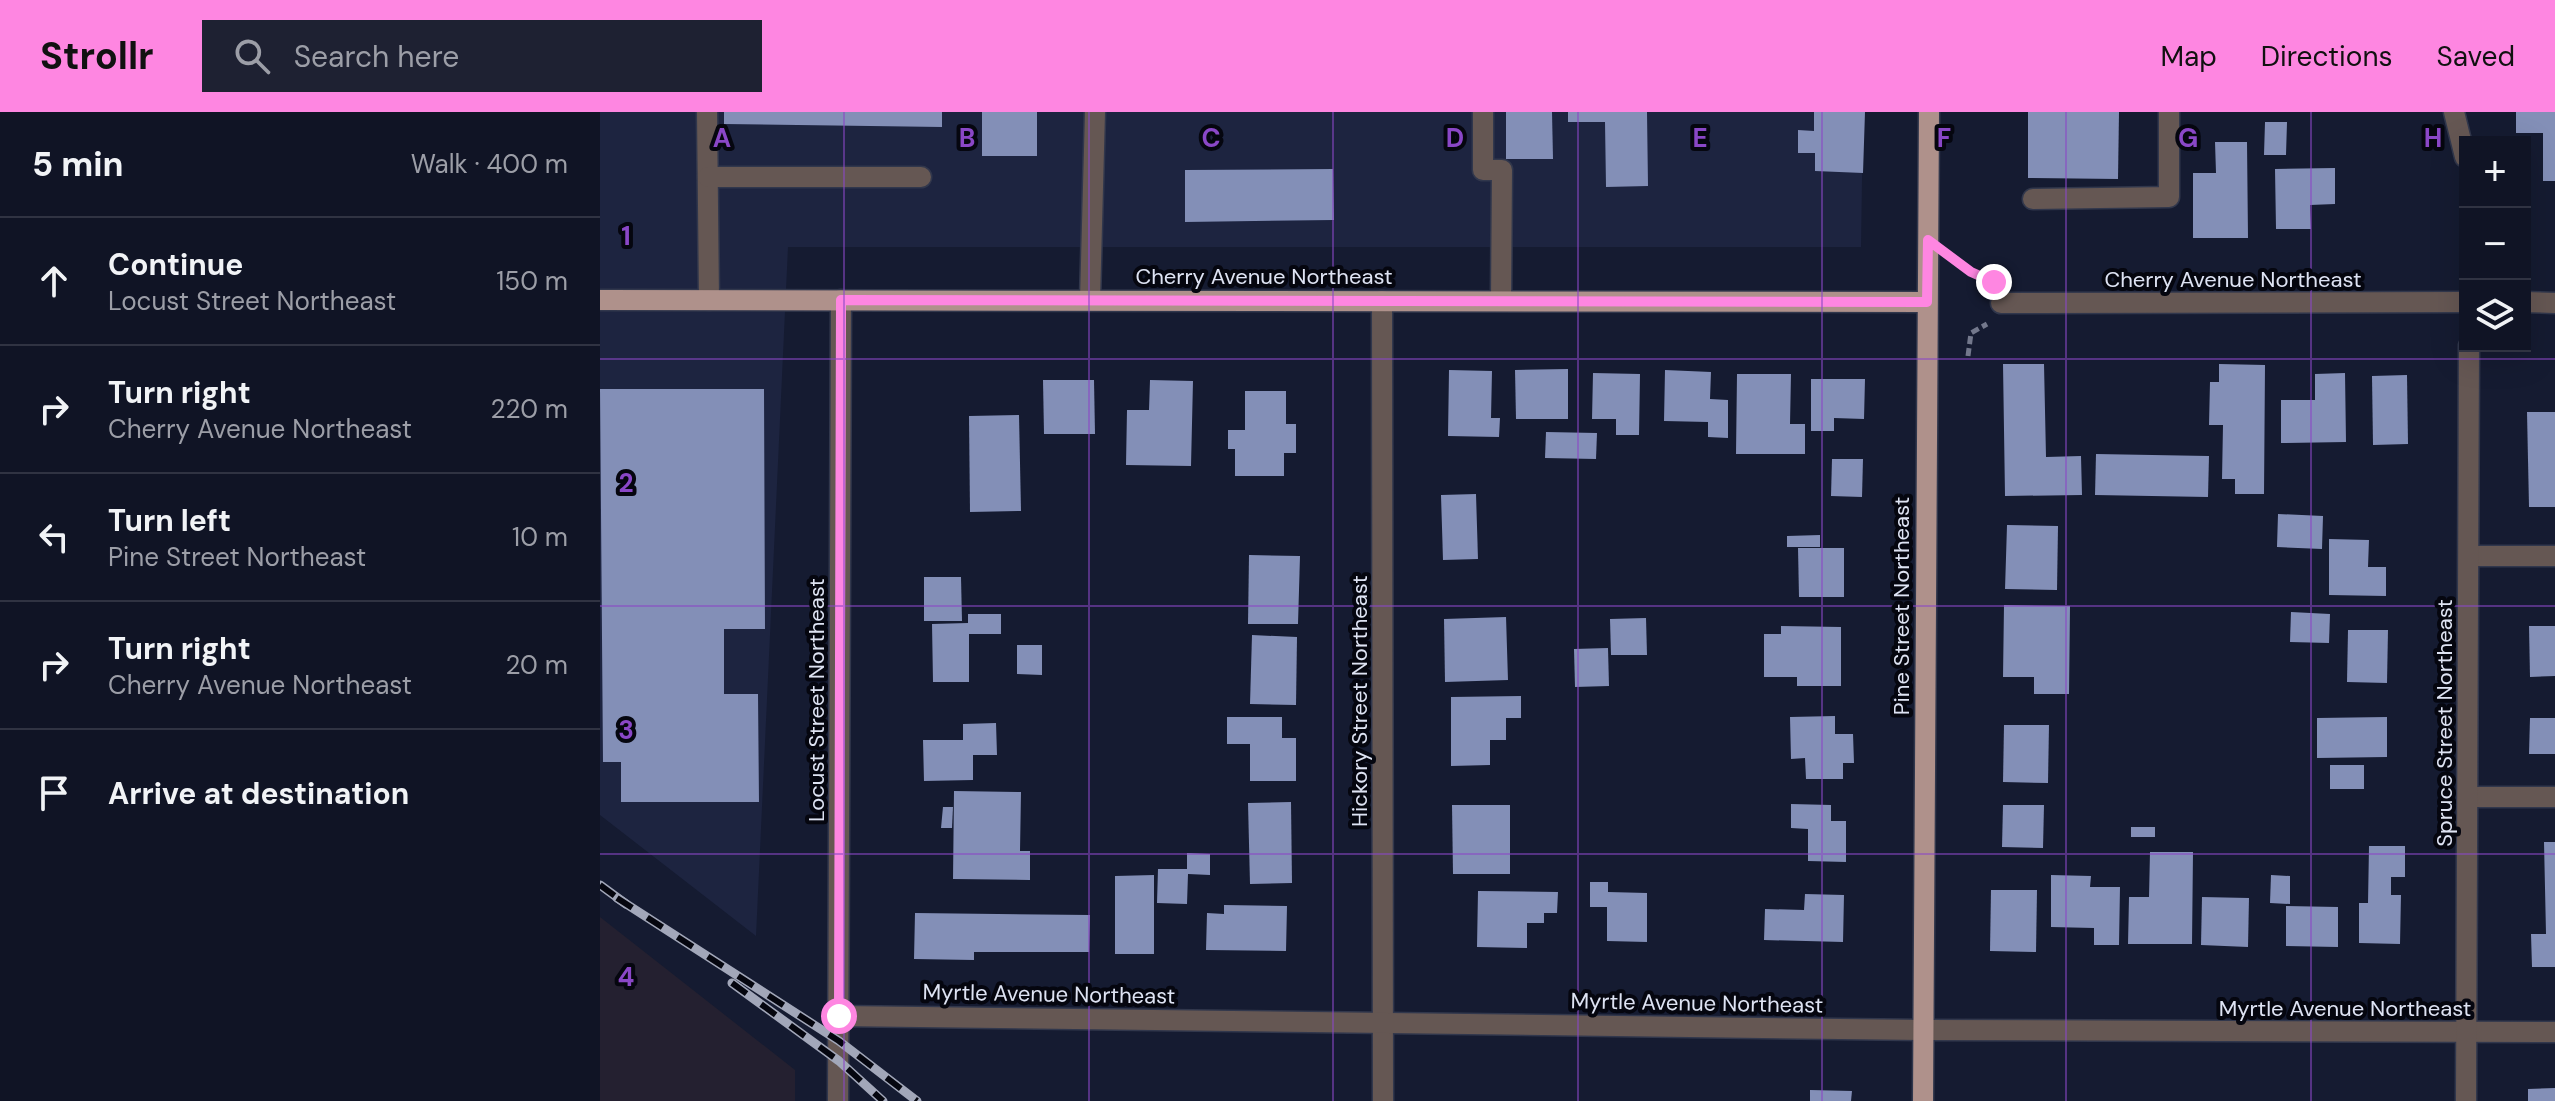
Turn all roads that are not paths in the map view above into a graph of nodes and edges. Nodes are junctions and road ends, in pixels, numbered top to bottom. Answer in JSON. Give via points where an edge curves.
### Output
{"nodes":[{"id":1,"x":707,"y":112,"type":"edge"},
{"id":2,"x":1095,"y":112,"type":"edge"},
{"id":3,"x":1483,"y":112,"type":"edge"},
{"id":4,"x":1929,"y":112,"type":"edge"},
{"id":5,"x":2169,"y":112,"type":"edge"},
{"id":6,"x":2454,"y":112,"type":"edge"},
{"id":7,"x":2460,"y":136,"type":"edge"},
{"id":8,"x":708,"y":177,"type":"junction"},
{"id":9,"x":921,"y":177,"type":"dead end"},
{"id":10,"x":2033,"y":199,"type":"dead end"},
{"id":11,"x":600,"y":300,"type":"edge"},
{"id":12,"x":709,"y":300,"type":"junction"},
{"id":13,"x":841,"y":300,"type":"junction"},
{"id":14,"x":1090,"y":300,"type":"junction"},
{"id":15,"x":1382,"y":301,"type":"junction"},
{"id":16,"x":1501,"y":301,"type":"junction"},
{"id":17,"x":1927,"y":302,"type":"junction"},
{"id":18,"x":2459,"y":302,"type":"edge"},
{"id":19,"x":2531,"y":302,"type":"edge"},
{"id":20,"x":2001,"y":303,"type":"road end"},
{"id":21,"x":2555,"y":303,"type":"edge"},
{"id":22,"x":2469,"y":352,"type":"edge"},
{"id":23,"x":2469,"y":556,"type":"junction"},
{"id":24,"x":2555,"y":556,"type":"edge"},
{"id":25,"x":2468,"y":797,"type":"junction"},
{"id":26,"x":2555,"y":797,"type":"edge"},
{"id":27,"x":839,"y":1016,"type":"junction"},
{"id":28,"x":1383,"y":1023,"type":"junction"},
{"id":29,"x":1923,"y":1030,"type":"junction"},
{"id":30,"x":2466,"y":1032,"type":"junction"},
{"id":31,"x":2555,"y":1032,"type":"edge"},
{"id":32,"x":838,"y":1101,"type":"edge"},
{"id":33,"x":1383,"y":1101,"type":"edge"},
{"id":34,"x":1923,"y":1101,"type":"edge"},
{"id":35,"x":2466,"y":1101,"type":"edge"}],
"edges":[{"from":1,"to":8,"type":"street"},
{"from":2,"to":14,"type":"street"},
{"from":3,"to":16,"type":"street","via":[[1483,170],[1502,170]]},
{"from":4,"to":17,"type":"main road","name":"Pine Street Northeast"},
{"from":5,"to":10,"type":"street","via":[[2169,197]]},
{"from":6,"to":7,"type":"street"},
{"from":8,"to":9,"type":"street"},
{"from":8,"to":12,"type":"street"},
{"from":11,"to":12,"type":"main road","name":"Cherry Avenue Northeast"},
{"from":12,"to":13,"type":"main road","name":"Cherry Avenue Northeast"},
{"from":13,"to":14,"type":"main road","name":"Cherry Avenue Northeast"},
{"from":13,"to":27,"type":"street","name":"Locust Street Northeast"},
{"from":14,"to":15,"type":"main road","name":"Cherry Avenue Northeast"},
{"from":15,"to":16,"type":"main road","name":"Cherry Avenue Northeast"},
{"from":15,"to":28,"type":"street","name":"Hickory Street Northeast"},
{"from":16,"to":17,"type":"main road","name":"Cherry Avenue Northeast"},
{"from":17,"to":29,"type":"main road","name":"Pine Street Northeast"},
{"from":18,"to":20,"type":"street","name":"Cherry Avenue Northeast"},
{"from":19,"to":21,"type":"street"},
{"from":22,"to":23,"type":"street","name":"Spruce Street Northeast"},
{"from":23,"to":24,"type":"street"},
{"from":23,"to":25,"type":"street","name":"Spruce Street Northeast"},
{"from":25,"to":26,"type":"street"},
{"from":25,"to":30,"type":"street","name":"Spruce Street Northeast"},
{"from":27,"to":28,"type":"street","name":"Myrtle Avenue Northeast"},
{"from":27,"to":32,"type":"street","name":"Locust Street Northeast"},
{"from":28,"to":29,"type":"street","name":"Myrtle Avenue Northeast"},
{"from":28,"to":33,"type":"street","name":"Hickory Street Northeast"},
{"from":29,"to":30,"type":"street","name":"Myrtle Avenue Northeast"},
{"from":29,"to":34,"type":"main road","name":"Pine Street Northeast"},
{"from":30,"to":31,"type":"street","name":"Myrtle Avenue Northeast"},
{"from":30,"to":35,"type":"street","name":"Spruce Street Northeast"}]}
